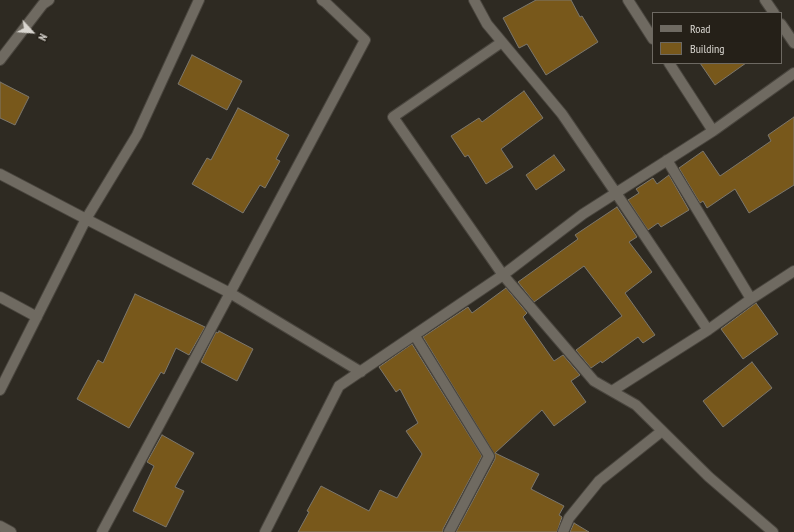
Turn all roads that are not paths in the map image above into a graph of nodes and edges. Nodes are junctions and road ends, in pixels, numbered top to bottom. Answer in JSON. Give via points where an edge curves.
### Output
{"nodes":[{"id":1,"x":200,"y":0,"type":"edge"},
{"id":2,"x":322,"y":0,"type":"edge"},
{"id":3,"x":474,"y":0,"type":"edge"},
{"id":4,"x":628,"y":0,"type":"edge"},
{"id":5,"x":765,"y":0,"type":"edge"},
{"id":6,"x":45,"y":1,"type":"edge"},
{"id":7,"x":773,"y":12,"type":"edge"},
{"id":8,"x":782,"y":25,"type":"edge"},
{"id":9,"x":652,"y":37,"type":"edge"},
{"id":10,"x":502,"y":42,"type":"junction"},
{"id":11,"x":794,"y":43,"type":"edge"},
{"id":12,"x":0,"y":60,"type":"edge"},
{"id":13,"x":670,"y":64,"type":"edge"},
{"id":14,"x":794,"y":73,"type":"edge"},
{"id":15,"x":713,"y":131,"type":"junction"},
{"id":16,"x":667,"y":160,"type":"junction"},
{"id":17,"x":0,"y":174,"type":"edge"},
{"id":18,"x":616,"y":193,"type":"junction"},
{"id":19,"x":86,"y":219,"type":"junction"},
{"id":20,"x":794,"y":271,"type":"edge"},
{"id":21,"x":503,"y":275,"type":"junction"},
{"id":22,"x":230,"y":293,"type":"junction"},
{"id":23,"x":0,"y":298,"type":"edge"},
{"id":24,"x":751,"y":299,"type":"junction"},
{"id":25,"x":37,"y":317,"type":"junction"},
{"id":26,"x":708,"y":330,"type":"junction"},
{"id":27,"x":414,"y":336,"type":"junction"},
{"id":28,"x":361,"y":372,"type":"junction"},
{"id":29,"x":0,"y":390,"type":"edge"},
{"id":30,"x":612,"y":391,"type":"junction"},
{"id":31,"x":662,"y":431,"type":"junction"},
{"id":32,"x":0,"y":526,"type":"edge"},
{"id":33,"x":11,"y":532,"type":"edge"},
{"id":34,"x":102,"y":532,"type":"edge"},
{"id":35,"x":264,"y":532,"type":"edge"},
{"id":36,"x":449,"y":532,"type":"edge"},
{"id":37,"x":563,"y":532,"type":"edge"},
{"id":38,"x":772,"y":532,"type":"edge"}],
"edges":[{"from":1,"to":19,"type":"street","via":[[137,135]]},
{"from":2,"to":22,"type":"street","via":[[365,40]]},
{"from":3,"to":10,"type":"street","via":[[487,24]]},
{"from":4,"to":9,"type":"street"},
{"from":5,"to":7,"type":"street"},
{"from":6,"to":12,"type":"street"},
{"from":8,"to":11,"type":"street"},
{"from":10,"to":18,"type":"street","via":[[562,114]]},
{"from":10,"to":21,"type":"street","via":[[393,117]]},
{"from":13,"to":15,"type":"street"},
{"from":14,"to":15,"type":"street"},
{"from":15,"to":16,"type":"street"},
{"from":16,"to":18,"type":"street"},
{"from":16,"to":24,"type":"street"},
{"from":17,"to":19,"type":"street"},
{"from":18,"to":21,"type":"street","via":[[583,214]]},
{"from":18,"to":26,"type":"street"},
{"from":19,"to":22,"type":"street"},
{"from":19,"to":25,"type":"street"},
{"from":20,"to":24,"type":"street"},
{"from":21,"to":27,"type":"street"},
{"from":21,"to":30,"type":"street","via":[[594,381]]},
{"from":22,"to":28,"type":"street"},
{"from":22,"to":34,"type":"street"},
{"from":23,"to":25,"type":"street"},
{"from":24,"to":26,"type":"street"},
{"from":25,"to":29,"type":"street"},
{"from":26,"to":30,"type":"street"},
{"from":27,"to":28,"type":"street"},
{"from":27,"to":36,"type":"street","via":[[489,456]]},
{"from":28,"to":35,"type":"street","via":[[339,386]]},
{"from":30,"to":31,"type":"street","via":[[636,405]]},
{"from":31,"to":37,"type":"street","via":[[599,480],[569,518]]},
{"from":31,"to":38,"type":"street","via":[[709,477]]},
{"from":32,"to":33,"type":"street"}]}
